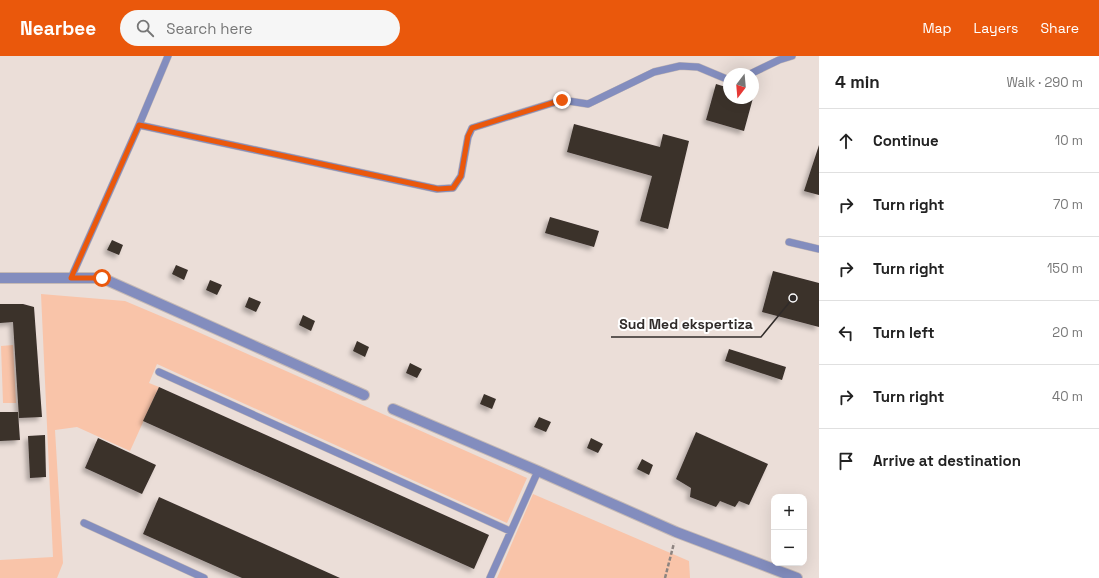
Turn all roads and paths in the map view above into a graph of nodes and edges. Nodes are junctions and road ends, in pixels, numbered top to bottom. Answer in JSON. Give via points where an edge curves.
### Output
{"nodes":[{"id":1,"x":168,"y":56,"type":"edge"},
{"id":2,"x":792,"y":56,"type":"edge"},
{"id":3,"x":759,"y":70,"type":"edge"},
{"id":4,"x":723,"y":77,"type":"edge"},
{"id":5,"x":139,"y":125,"type":"junction"},
{"id":6,"x":789,"y":242,"type":"dead end"},
{"id":7,"x":819,"y":249,"type":"edge"},
{"id":8,"x":0,"y":278,"type":"edge"},
{"id":9,"x":71,"y":278,"type":"junction"},
{"id":10,"x":159,"y":372,"type":"dead end"},
{"id":11,"x":364,"y":395,"type":"dead end"},
{"id":12,"x":393,"y":409,"type":"dead end"},
{"id":13,"x":538,"y":472,"type":"junction"},
{"id":14,"x":84,"y":523,"type":"dead end"},
{"id":15,"x":510,"y":531,"type":"junction"},
{"id":16,"x":676,"y":532,"type":"junction"},
{"id":17,"x":204,"y":578,"type":"edge"},
{"id":18,"x":490,"y":578,"type":"edge"},
{"id":19,"x":665,"y":578,"type":"edge"},
{"id":20,"x":797,"y":578,"type":"edge"}],
"edges":[{"from":1,"to":5,"type":"lane"},
{"from":2,"to":3,"type":"lane"},
{"from":4,"to":5,"type":"lane","via":[[698,67],[680,66],[654,72],[588,104],[562,100],[472,128],[468,136],[461,176],[453,188],[438,189]]},
{"from":5,"to":9,"type":"lane"},
{"from":6,"to":7,"type":"lane"},
{"from":8,"to":9,"type":"street"},
{"from":9,"to":11,"type":"street","via":[[102,278]]},
{"from":10,"to":15,"type":"lane"},
{"from":12,"to":13,"type":"street"},
{"from":13,"to":15,"type":"lane"},
{"from":13,"to":16,"type":"street"},
{"from":14,"to":17,"type":"lane"},
{"from":15,"to":18,"type":"lane"},
{"from":16,"to":19,"type":"path"},
{"from":16,"to":20,"type":"street"}]}
